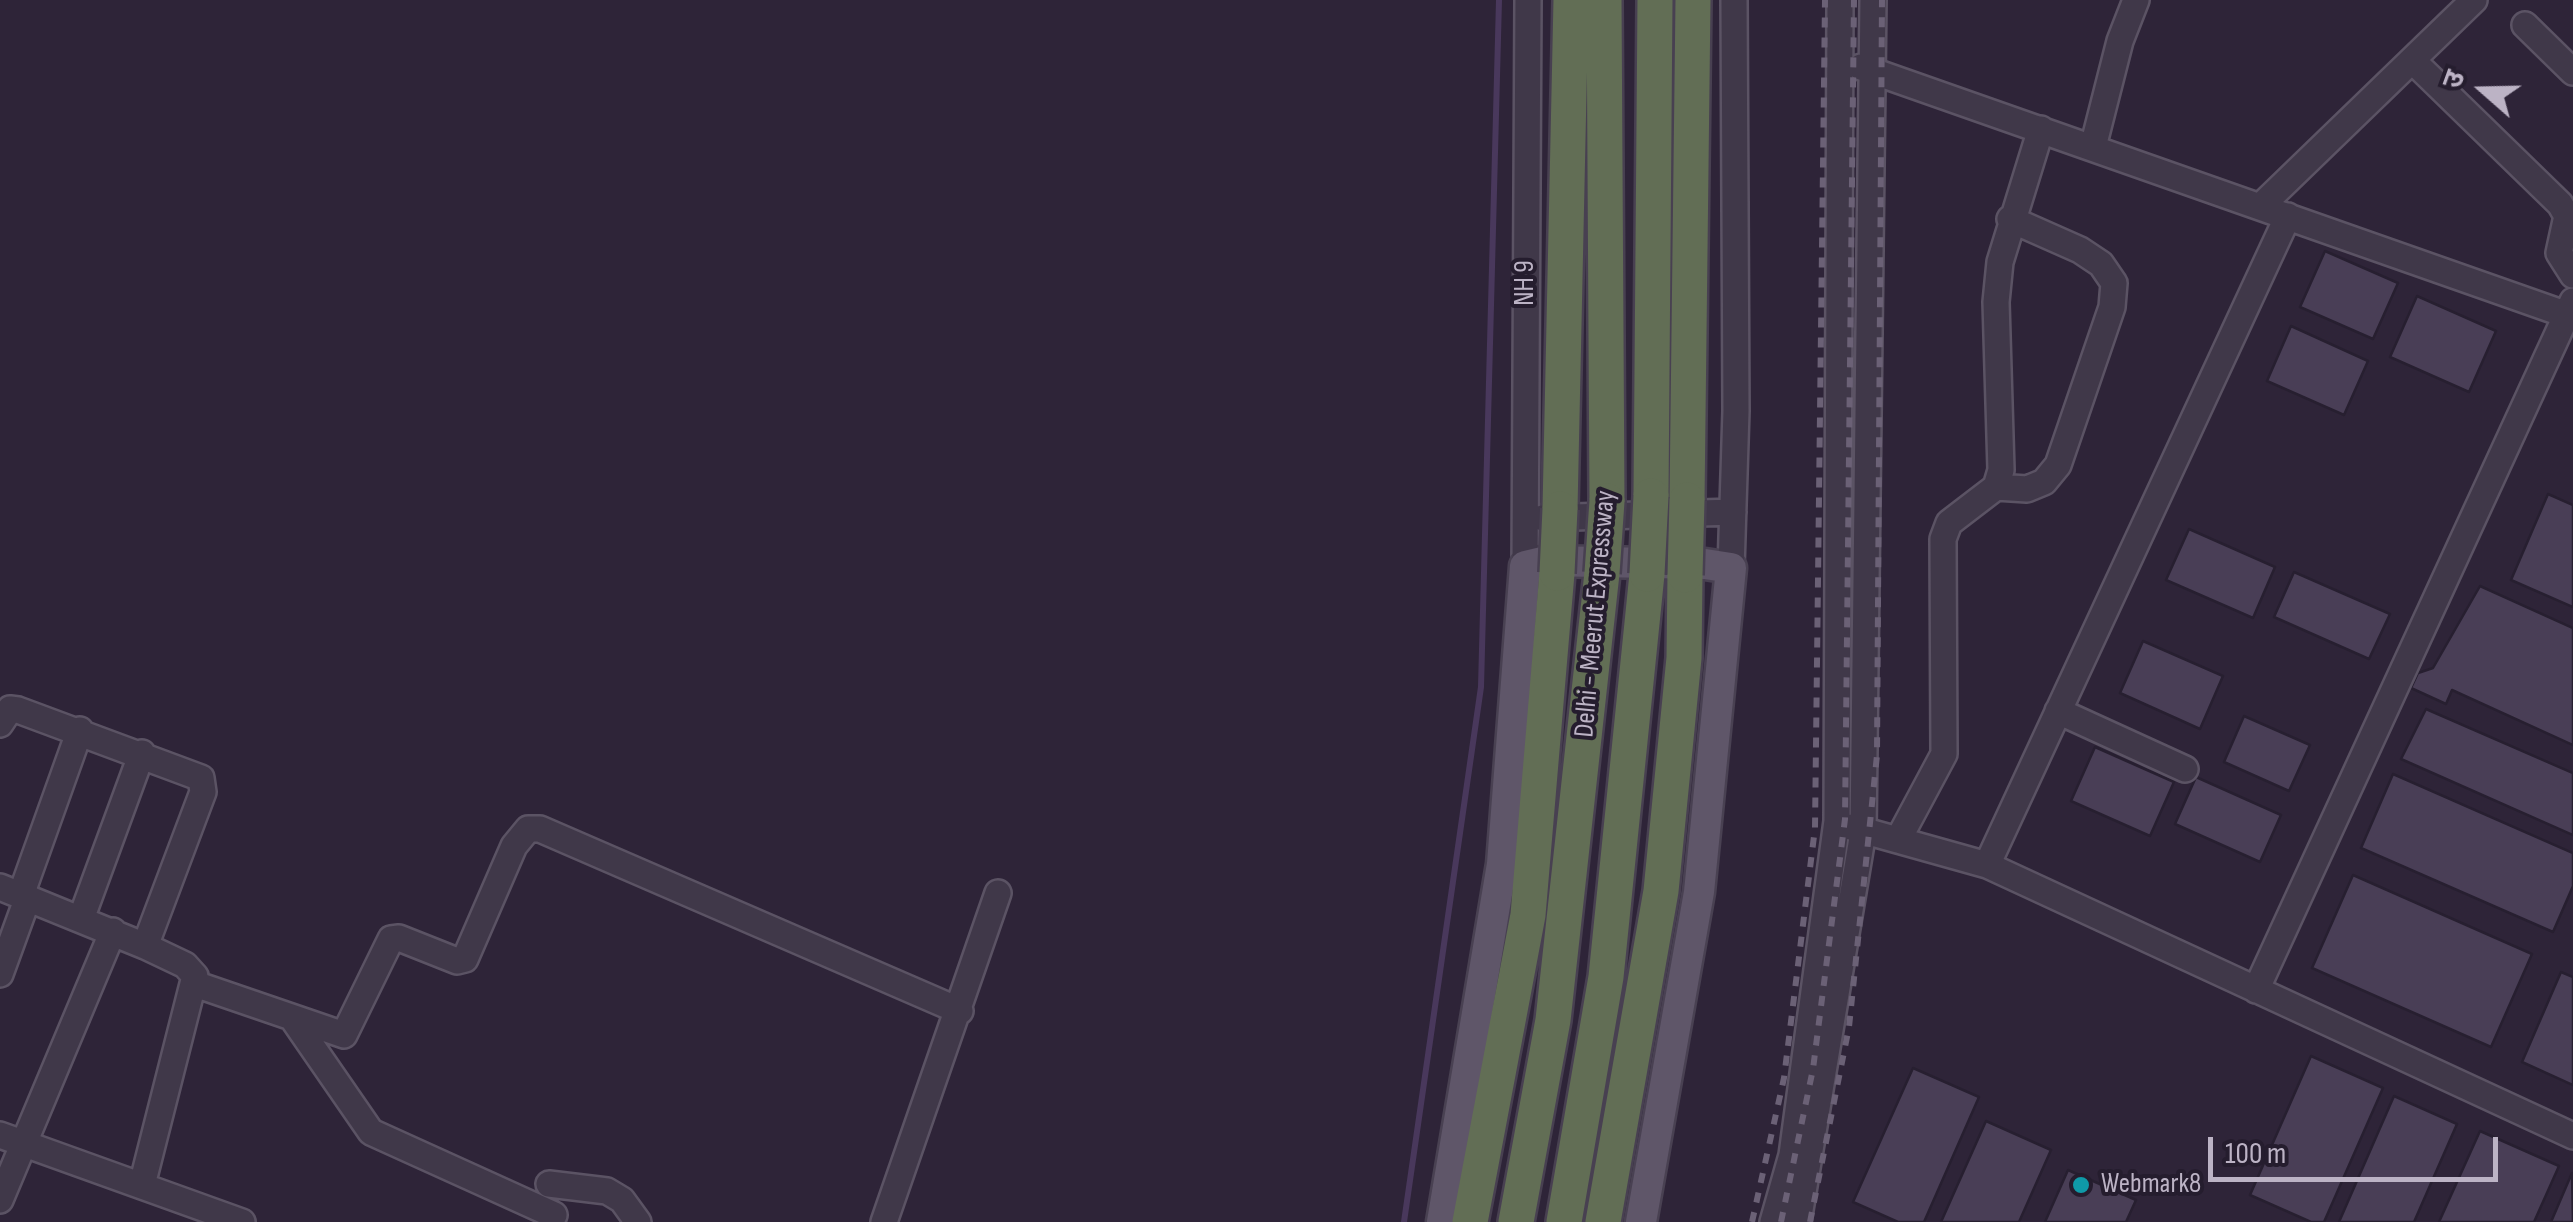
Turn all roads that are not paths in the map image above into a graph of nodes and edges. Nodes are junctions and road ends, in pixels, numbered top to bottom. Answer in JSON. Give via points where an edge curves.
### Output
{"nodes":[{"id":1,"x":1528,"y":0,"type":"edge"},
{"id":2,"x":1571,"y":0,"type":"edge"},
{"id":3,"x":1604,"y":0,"type":"edge"},
{"id":4,"x":1655,"y":0,"type":"edge"},
{"id":5,"x":1693,"y":0,"type":"edge"},
{"id":6,"x":1734,"y":0,"type":"edge"},
{"id":7,"x":1840,"y":0,"type":"edge"},
{"id":8,"x":1872,"y":0,"type":"edge"},
{"id":9,"x":2136,"y":0,"type":"edge"},
{"id":10,"x":2474,"y":0,"type":"edge"},
{"id":11,"x":2525,"y":25,"type":"dead end"},
{"id":12,"x":1840,"y":61,"type":"junction"},
{"id":13,"x":2413,"y":61,"type":"junction"},
{"id":14,"x":1872,"y":71,"type":"junction"},
{"id":15,"x":2573,"y":72,"type":"edge"},
{"id":16,"x":2040,"y":129,"type":"junction"},
{"id":17,"x":2093,"y":147,"type":"junction"},
{"id":18,"x":2261,"y":206,"type":"junction"},
{"id":19,"x":2288,"y":216,"type":"junction"},
{"id":20,"x":2010,"y":219,"type":"junction"},
{"id":21,"x":2573,"y":275,"type":"edge"},
{"id":22,"x":2570,"y":310,"type":"edge"},
{"id":23,"x":1996,"y":488,"type":"junction"},
{"id":24,"x":1733,"y":512,"type":"junction"},
{"id":25,"x":1525,"y":516,"type":"junction"},
{"id":26,"x":1731,"y":568,"type":"junction"},
{"id":27,"x":1541,"y":569,"type":"junction"},
{"id":28,"x":2058,"y":711,"type":"junction"},
{"id":29,"x":0,"y":724,"type":"edge"},
{"id":30,"x":80,"y":730,"type":"junction"},
{"id":31,"x":142,"y":753,"type":"junction"},
{"id":32,"x":2185,"y":769,"type":"dead end"},
{"id":33,"x":1837,"y":822,"type":"junction"},
{"id":34,"x":1863,"y":832,"type":"junction"},
{"id":35,"x":1898,"y":840,"type":"junction"},
{"id":36,"x":1986,"y":865,"type":"junction"},
{"id":37,"x":998,"y":892,"type":"dead end"},
{"id":38,"x":16,"y":893,"type":"edge"},
{"id":39,"x":81,"y":918,"type":"junction"},
{"id":40,"x":113,"y":931,"type":"junction"},
{"id":41,"x":145,"y":946,"type":"junction"},
{"id":42,"x":0,"y":974,"type":"edge"},
{"id":43,"x":195,"y":984,"type":"junction"},
{"id":44,"x":2256,"y":990,"type":"junction"},
{"id":45,"x":960,"y":1011,"type":"junction"},
{"id":46,"x":293,"y":1020,"type":"junction"},
{"id":47,"x":2573,"y":1136,"type":"edge"},
{"id":48,"x":12,"y":1139,"type":"edge"},
{"id":49,"x":548,"y":1184,"type":"dead end"},
{"id":50,"x":142,"y":1185,"type":"junction"},
{"id":51,"x":0,"y":1200,"type":"edge"},
{"id":52,"x":554,"y":1215,"type":"dead end"},
{"id":53,"x":238,"y":1221,"type":"edge"},
{"id":54,"x":638,"y":1222,"type":"edge"},
{"id":55,"x":884,"y":1222,"type":"edge"},
{"id":56,"x":1442,"y":1222,"type":"edge"},
{"id":57,"x":1470,"y":1222,"type":"edge"},
{"id":58,"x":1516,"y":1222,"type":"edge"},
{"id":59,"x":1564,"y":1222,"type":"edge"},
{"id":60,"x":1603,"y":1222,"type":"edge"},
{"id":61,"x":1641,"y":1222,"type":"edge"},
{"id":62,"x":1774,"y":1222,"type":"edge"},
{"id":63,"x":1798,"y":1222,"type":"edge"}],
"edges":[{"from":1,"to":25,"type":"street","name":"NH 9"},
{"from":2,"to":27,"type":"highway","bridge":true,"via":[[1560,509]]},
{"from":3,"to":58,"type":"highway","name":"Delhi - Meerut Expressway","bridge":true,"via":[[1602,573],[1553,1020]]},
{"from":4,"to":59,"type":"highway","name":"Delhi - Meerut Expressway","bridge":true,"via":[[1647,574],[1606,977]]},
{"from":5,"to":60,"type":"highway","bridge":true,"via":[[1684,658],[1660,891]]},
{"from":6,"to":24,"type":"street"},
{"from":7,"to":12,"type":"street"},
{"from":8,"to":14,"type":"street"},
{"from":9,"to":17,"type":"street"},
{"from":10,"to":13,"type":"street"},
{"from":11,"to":15,"type":"street"},
{"from":12,"to":14,"type":"street"},
{"from":12,"to":33,"type":"street"},
{"from":13,"to":18,"type":"street"},
{"from":13,"to":21,"type":"street","via":[[2560,204],[2567,216],[2559,254]]},
{"from":14,"to":16,"type":"street"},
{"from":14,"to":34,"type":"street"},
{"from":16,"to":17,"type":"street"},
{"from":16,"to":20,"type":"street"},
{"from":17,"to":18,"type":"street"},
{"from":18,"to":19,"type":"street"},
{"from":19,"to":22,"type":"street"},
{"from":19,"to":28,"type":"street"},
{"from":20,"to":23,"type":"street","via":[[1996,302]]},
{"from":20,"to":23,"type":"street","via":[[2080,250],[2102,264],[2114,283],[2112,307],[2058,464],[2044,482],[2027,489]]},
{"from":22,"to":44,"type":"street"},
{"from":23,"to":35,"type":"street","via":[[1949,523],[1943,538],[1944,754]]},
{"from":24,"to":25,"type":"street"},
{"from":24,"to":26,"type":"street"},
{"from":25,"to":27,"type":"street","name":"NH 9"},
{"from":26,"to":27,"type":"main road","via":[[1546,561]]},
{"from":26,"to":61,"type":"main road","via":[[1699,892]]},
{"from":27,"to":56,"type":"main road","via":[[1502,864]]},
{"from":27,"to":57,"type":"highway","via":[[1528,915]]},
{"from":28,"to":32,"type":"street"},
{"from":28,"to":36,"type":"street"},
{"from":29,"to":30,"type":"street","via":[[10,709]]},
{"from":30,"to":31,"type":"street"},
{"from":30,"to":38,"type":"street"},
{"from":31,"to":39,"type":"street"},
{"from":31,"to":41,"type":"street","via":[[204,784]]},
{"from":33,"to":34,"type":"street"},
{"from":33,"to":62,"type":"street","via":[[1792,1156]]},
{"from":34,"to":35,"type":"street"},
{"from":34,"to":63,"type":"street"},
{"from":35,"to":36,"type":"street"},
{"from":36,"to":44,"type":"street"},
{"from":37,"to":45,"type":"street"},
{"from":38,"to":39,"type":"street"},
{"from":38,"to":42,"type":"street"},
{"from":39,"to":40,"type":"street"},
{"from":40,"to":41,"type":"street"},
{"from":40,"to":48,"type":"street"},
{"from":41,"to":43,"type":"street","via":[[191,968]]},
{"from":43,"to":46,"type":"street"},
{"from":43,"to":50,"type":"street"},
{"from":44,"to":47,"type":"street"},
{"from":45,"to":46,"type":"street","via":[[528,829],[514,846],[465,959],[392,940],[344,1036]]},
{"from":45,"to":55,"type":"street"},
{"from":46,"to":52,"type":"street","via":[[371,1132]]},
{"from":48,"to":50,"type":"street"},
{"from":48,"to":51,"type":"street"},
{"from":49,"to":54,"type":"street","via":[[607,1191]]},
{"from":50,"to":53,"type":"street"}]}
